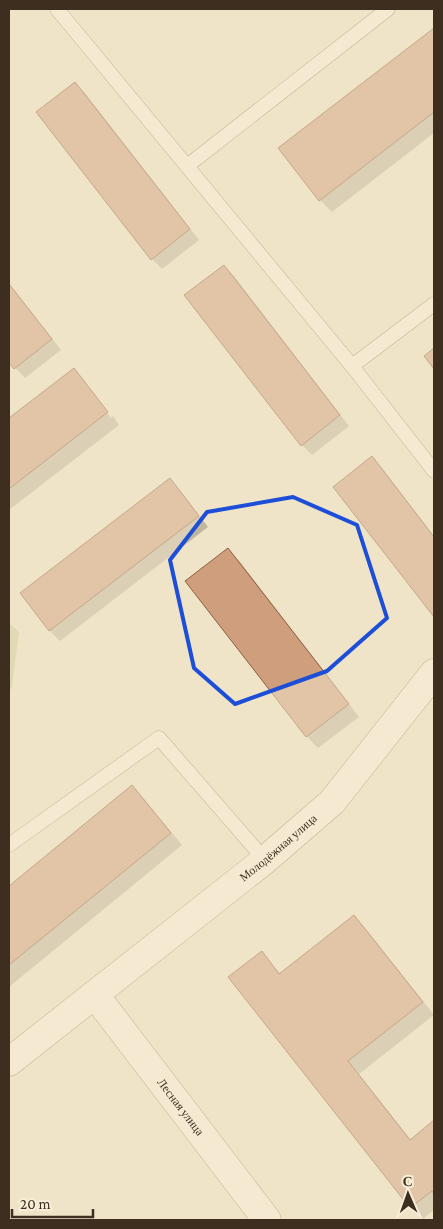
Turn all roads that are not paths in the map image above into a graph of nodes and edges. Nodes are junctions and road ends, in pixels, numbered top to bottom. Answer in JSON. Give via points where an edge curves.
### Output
{"nodes":[{"id":1,"x":57,"y":9,"type":"edge"},
{"id":2,"x":388,"y":9,"type":"edge"},
{"id":3,"x":187,"y":166,"type":"junction"},
{"id":4,"x":434,"y":304,"type":"edge"},
{"id":5,"x":352,"y":366,"type":"junction"},
{"id":6,"x":434,"y":471,"type":"edge"},
{"id":7,"x":434,"y":673,"type":"edge"},
{"id":8,"x":9,"y":845,"type":"edge"},
{"id":9,"x":265,"y":860,"type":"junction"},
{"id":10,"x":95,"y":995,"type":"junction"},
{"id":11,"x":9,"y":1062,"type":"edge"},
{"id":12,"x":267,"y":1220,"type":"edge"}],
"edges":[{"from":1,"to":3,"type":"lane"},
{"from":2,"to":3,"type":"lane"},
{"from":3,"to":5,"type":"lane"},
{"from":4,"to":5,"type":"lane"},
{"from":5,"to":6,"type":"lane"},
{"from":7,"to":9,"type":"street","name":"Молодёжная улица","via":[[332,802]]},
{"from":8,"to":9,"type":"lane","via":[[159,738]]},
{"from":9,"to":10,"type":"street","name":"Молодёжная улица"},
{"from":10,"to":11,"type":"street","name":"Молодёжная улица"},
{"from":10,"to":12,"type":"street","name":"Лесная улица"}]}
